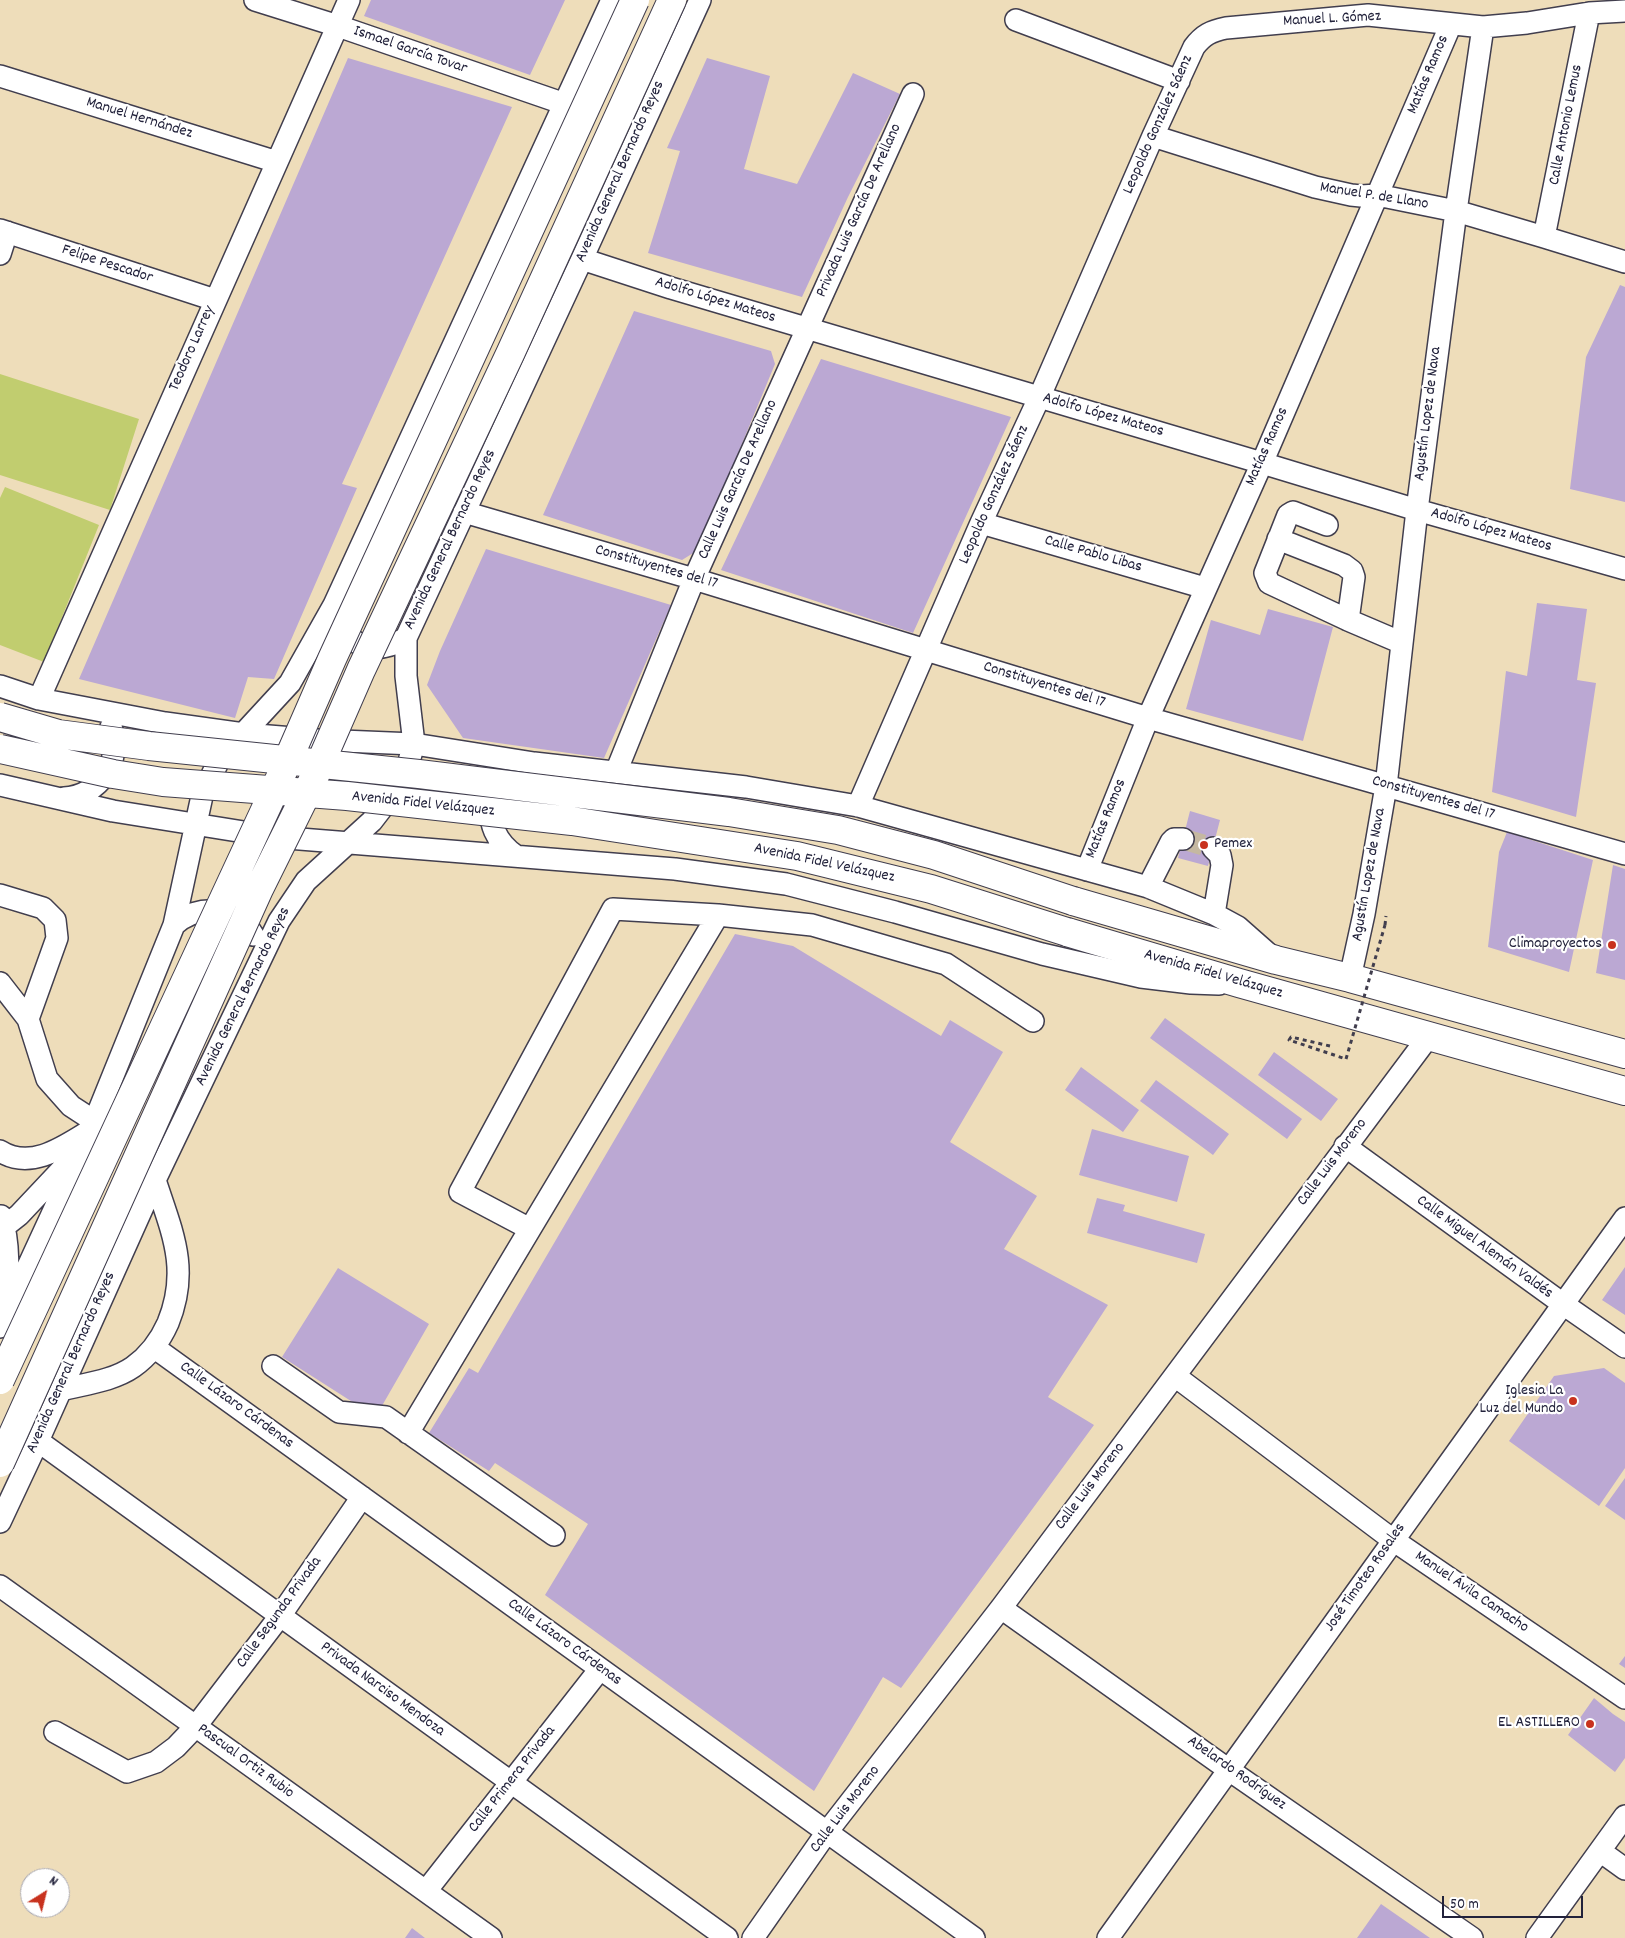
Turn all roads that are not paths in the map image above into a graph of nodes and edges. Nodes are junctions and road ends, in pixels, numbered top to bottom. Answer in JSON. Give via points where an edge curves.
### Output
{"nodes":[{"id":1,"x":255,"y":0,"type":"edge"},
{"id":2,"x":350,"y":0,"type":"edge"},
{"id":3,"x":612,"y":0,"type":"edge"},
{"id":4,"x":635,"y":0,"type":"edge"},
{"id":5,"x":672,"y":0,"type":"edge"},
{"id":6,"x":700,"y":0,"type":"edge"},
{"id":7,"x":1625,"y":11,"type":"edge"},
{"id":8,"x":1589,"y":13,"type":"junction"},
{"id":9,"x":1016,"y":20,"type":"dead end"},
{"id":10,"x":1451,"y":24,"type":"junction"},
{"id":11,"x":338,"y":26,"type":"junction"},
{"id":12,"x":1483,"y":27,"type":"junction"},
{"id":13,"x":1194,"y":47,"type":"joint"},
{"id":14,"x":0,"y":76,"type":"edge"},
{"id":15,"x":1178,"y":81,"type":"junction"},
{"id":16,"x":912,"y":94,"type":"dead end"},
{"id":17,"x":565,"y":104,"type":"junction"},
{"id":18,"x":1153,"y":136,"type":"junction"},
{"id":19,"x":277,"y":162,"type":"junction"},
{"id":20,"x":1377,"y":195,"type":"junction"},
{"id":21,"x":1456,"y":211,"type":"junction"},
{"id":22,"x":4,"y":231,"type":"edge"},
{"id":23,"x":1544,"y":236,"type":"junction"},
{"id":24,"x":0,"y":254,"type":"edge"},
{"id":25,"x":582,"y":259,"type":"junction"},
{"id":26,"x":1625,"y":262,"type":"edge"},
{"id":27,"x":215,"y":300,"type":"junction"},
{"id":28,"x":807,"y":329,"type":"junction"},
{"id":29,"x":1039,"y":398,"type":"junction"},
{"id":30,"x":1262,"y":463,"type":"junction"},
{"id":31,"x":1417,"y":510,"type":"junction"},
{"id":32,"x":464,"y":512,"type":"junction"},
{"id":33,"x":981,"y":523,"type":"junction"},
{"id":34,"x":1328,"y":525,"type":"dead end"},
{"id":35,"x":1278,"y":539,"type":"junction"},
{"id":36,"x":1625,"y":569,"type":"edge"},
{"id":37,"x":694,"y":579,"type":"junction"},
{"id":38,"x":1205,"y":588,"type":"junction"},
{"id":39,"x":334,"y":605,"type":"junction"},
{"id":40,"x":1348,"y":620,"type":"junction"},
{"id":41,"x":406,"y":638,"type":"junction"},
{"id":42,"x":1402,"y":643,"type":"junction"},
{"id":43,"x":926,"y":651,"type":"junction"},
{"id":44,"x":0,"y":686,"type":"edge"},
{"id":45,"x":38,"y":699,"type":"junction"},
{"id":46,"x":102,"y":711,"type":"junction"},
{"id":47,"x":0,"y":717,"type":"edge"},
{"id":48,"x":1148,"y":718,"type":"junction"},
{"id":49,"x":244,"y":734,"type":"junction"},
{"id":50,"x":414,"y":744,"type":"junction"},
{"id":51,"x":0,"y":749,"type":"edge"},
{"id":52,"x":534,"y":763,"type":"junction"},
{"id":53,"x":616,"y":772,"type":"junction"},
{"id":54,"x":0,"y":785,"type":"edge"},
{"id":55,"x":1386,"y":786,"type":"junction"},
{"id":56,"x":58,"y":798,"type":"junction"},
{"id":57,"x":858,"y":806,"type":"junction"},
{"id":58,"x":196,"y":825,"type":"junction"},
{"id":59,"x":1183,"y":839,"type":"dead end"},
{"id":60,"x":350,"y":842,"type":"junction"},
{"id":61,"x":1213,"y":848,"type":"dead end"},
{"id":62,"x":1625,"y":854,"type":"edge"},
{"id":63,"x":516,"y":856,"type":"junction"},
{"id":64,"x":1087,"y":870,"type":"junction"},
{"id":65,"x":1148,"y":887,"type":"junction"},
{"id":66,"x":0,"y":895,"type":"edge"},
{"id":67,"x":1214,"y":914,"type":"junction"},
{"id":68,"x":718,"y":915,"type":"junction"},
{"id":69,"x":174,"y":925,"type":"junction"},
{"id":70,"x":1276,"y":960,"type":"junction"},
{"id":71,"x":259,"y":961,"type":"junction"},
{"id":72,"x":1350,"y":978,"type":"junction"},
{"id":73,"x":0,"y":983,"type":"edge"},
{"id":74,"x":1239,"y":984,"type":"junction"},
{"id":75,"x":28,"y":1019,"type":"junction"},
{"id":76,"x":1033,"y":1022,"type":"dead end"},
{"id":77,"x":1429,"y":1036,"type":"junction"},
{"id":78,"x":1625,"y":1054,"type":"edge"},
{"id":79,"x":1625,"y":1090,"type":"edge"},
{"id":80,"x":90,"y":1132,"type":"junction"},
{"id":81,"x":1345,"y":1146,"type":"junction"},
{"id":82,"x":0,"y":1151,"type":"edge"},
{"id":83,"x":154,"y":1180,"type":"junction"},
{"id":84,"x":1625,"y":1218,"type":"edge"},
{"id":85,"x":2,"y":1224,"type":"edge"},
{"id":86,"x":530,"y":1229,"type":"junction"},
{"id":87,"x":1563,"y":1304,"type":"junction"},
{"id":88,"x":3,"y":1320,"type":"edge"},
{"id":89,"x":1625,"y":1347,"type":"edge"},
{"id":90,"x":155,"y":1348,"type":"junction"},
{"id":91,"x":273,"y":1366,"type":"dead end"},
{"id":92,"x":1175,"y":1376,"type":"junction"},
{"id":93,"x":0,"y":1380,"type":"edge"},
{"id":94,"x":61,"y":1390,"type":"junction"},
{"id":95,"x":408,"y":1433,"type":"junction"},
{"id":96,"x":38,"y":1441,"type":"junction"},
{"id":97,"x":0,"y":1463,"type":"edge"},
{"id":98,"x":362,"y":1497,"type":"junction"},
{"id":99,"x":0,"y":1522,"type":"edge"},
{"id":100,"x":554,"y":1535,"type":"dead end"},
{"id":101,"x":1393,"y":1540,"type":"junction"},
{"id":102,"x":0,"y":1586,"type":"edge"},
{"id":103,"x":1001,"y":1608,"type":"junction"},
{"id":104,"x":280,"y":1616,"type":"junction"},
{"id":105,"x":600,"y":1669,"type":"junction"},
{"id":106,"x":1625,"y":1698,"type":"edge"},
{"id":107,"x":196,"y":1726,"type":"junction"},
{"id":108,"x":55,"y":1732,"type":"dead end"},
{"id":109,"x":1230,"y":1770,"type":"junction"},
{"id":110,"x":510,"y":1783,"type":"junction"},
{"id":111,"x":1625,"y":1816,"type":"edge"},
{"id":112,"x":827,"y":1832,"type":"junction"},
{"id":113,"x":1600,"y":1851,"type":"junction"},
{"id":114,"x":1625,"y":1869,"type":"edge"},
{"id":115,"x":426,"y":1891,"type":"junction"},
{"id":116,"x":491,"y":1938,"type":"edge"},
{"id":117,"x":727,"y":1938,"type":"edge"},
{"id":118,"x":753,"y":1938,"type":"edge"},
{"id":119,"x":974,"y":1938,"type":"edge"},
{"id":120,"x":1108,"y":1938,"type":"edge"},
{"id":121,"x":1472,"y":1938,"type":"edge"},
{"id":122,"x":1538,"y":1938,"type":"edge"}],
"edges":[{"from":1,"to":11,"type":"street","name":"Ismael García Tovar"},
{"from":2,"to":11,"type":"street","name":"Teodoro Larrey"},
{"from":3,"to":17,"type":"street"},
{"from":4,"to":93,"type":"main road","bridge":true,"via":[[280,778]]},
{"from":5,"to":97,"type":"main road","name":"Avenida General Bernardo Reyes","bridge":true,"via":[[313,780],[259,890]]},
{"from":6,"to":25,"type":"street","name":"Avenida General Bernardo Reyes"},
{"from":7,"to":8,"type":"street","name":"Manuel L. Gómez"},
{"from":8,"to":12,"type":"street","name":"Manuel L. Gómez"},
{"from":8,"to":23,"type":"street","name":"Calle Antonio Lemus"},
{"from":9,"to":15,"type":"street"},
{"from":10,"to":12,"type":"street","name":"Manuel L. Gómez"},
{"from":10,"to":13,"type":"street","name":"Manuel L. Gómez","via":[[1368,15],[1226,28],[1205,35]]},
{"from":10,"to":20,"type":"street","name":"Matías Ramos"},
{"from":11,"to":17,"type":"street","name":"Ismael García Tovar"},
{"from":11,"to":19,"type":"street","name":"Teodoro Larrey"},
{"from":12,"to":21,"type":"street","name":"Agustín Lopez de Nava"},
{"from":13,"to":15,"type":"street","name":"Leopoldo González Sáenz"},
{"from":14,"to":19,"type":"street","name":"Manuel Hernández"},
{"from":15,"to":18,"type":"street","name":"Leopoldo González Sáenz"},
{"from":16,"to":28,"type":"street","name":"Privada Luis García De Arellano"},
{"from":17,"to":39,"type":"street"},
{"from":18,"to":20,"type":"street","name":"Manuel P. de Llano","via":[[1315,187],[1351,195]]},
{"from":18,"to":29,"type":"street","name":"Leopoldo González Sáenz"},
{"from":19,"to":27,"type":"street","name":"Teodoro Larrey"},
{"from":20,"to":21,"type":"street","name":"Manuel P. de Llano"},
{"from":20,"to":30,"type":"street","name":"Matías Ramos"},
{"from":21,"to":23,"type":"street","name":"Manuel P. de Llano"},
{"from":21,"to":31,"type":"street","name":"Agustín Lopez de Nava"},
{"from":22,"to":24,"type":"street"},
{"from":22,"to":27,"type":"street","name":"Felipe Pescador"},
{"from":23,"to":26,"type":"street","name":"Manuel P. de Llano"},
{"from":25,"to":28,"type":"street","name":"Adolfo López Mateos"},
{"from":25,"to":32,"type":"street","name":"Avenida General Bernardo Reyes"},
{"from":27,"to":45,"type":"street","name":"Teodoro Larrey"},
{"from":28,"to":29,"type":"street","name":"Adolfo López Mateos"},
{"from":28,"to":37,"type":"street","name":"Calle Luis García De Arellano"},
{"from":29,"to":30,"type":"street","name":"Adolfo López Mateos"},
{"from":29,"to":33,"type":"street","name":"Leopoldo González Sáenz"},
{"from":30,"to":31,"type":"street","name":"Adolfo López Mateos"},
{"from":30,"to":38,"type":"street","name":"Matías Ramos"},
{"from":31,"to":36,"type":"street","name":"Adolfo López Mateos"},
{"from":31,"to":42,"type":"street","name":"Agustín Lopez de Nava"},
{"from":32,"to":37,"type":"street","name":"Constituyentes del 17"},
{"from":32,"to":41,"type":"street","name":"Avenida General Bernardo Reyes"},
{"from":33,"to":38,"type":"street","name":"Calle Pablo Libas"},
{"from":33,"to":43,"type":"street","name":"Leopoldo González Sáenz"},
{"from":34,"to":35,"type":"street","via":[[1293,512],[1288,515]]},
{"from":35,"to":40,"type":"street","via":[[1352,571]]},
{"from":35,"to":40,"type":"street","via":[[1265,573],[1269,583]]},
{"from":37,"to":43,"type":"street","name":"Constituyentes del 17"},
{"from":37,"to":53,"type":"street","name":"Calle Luis García De Arellano"},
{"from":38,"to":48,"type":"street","name":"Matías Ramos"},
{"from":39,"to":41,"type":"street","via":[[343,631],[366,647],[394,645]]},
{"from":39,"to":49,"type":"street","via":[[290,683]]},
{"from":40,"to":42,"type":"street"},
{"from":41,"to":50,"type":"street","name":"Avenida General Bernardo Reyes","via":[[406,676]]},
{"from":42,"to":55,"type":"street","name":"Agustín Lopez de Nava"},
{"from":43,"to":48,"type":"street","name":"Constituyentes del 17"},
{"from":43,"to":57,"type":"street","name":"Leopoldo González Sáenz"},
{"from":44,"to":45,"type":"street"},
{"from":45,"to":46,"type":"street"},
{"from":46,"to":49,"type":"street"},
{"from":46,"to":56,"type":"street","via":[[114,739],[109,769],[88,791]]},
{"from":47,"to":70,"type":"main road","name":"Avenida Fidel Velázquez","bridge":true,"via":[[58,734],[428,775],[728,812],[838,830],[934,855],[1073,901]]},
{"from":48,"to":55,"type":"street","name":"Constituyentes del 17"},
{"from":48,"to":64,"type":"street","name":"Matías Ramos"},
{"from":49,"to":50,"type":"street"},
{"from":49,"to":58,"type":"street","via":[[219,760],[211,774]]},
{"from":50,"to":52,"type":"street"},
{"from":50,"to":60,"type":"street","name":"Avenida General Bernardo Reyes","via":[[411,761],[399,786],[372,821]]},
{"from":51,"to":74,"type":"main road","name":"Avenida Fidel Velázquez","bridge":true,"via":[[164,782],[347,796],[572,821],[797,856],[931,889]]},
{"from":52,"to":53,"type":"street"},
{"from":52,"to":63,"type":"street","via":[[511,772],[502,781],[491,803],[493,828],[507,850]]},
{"from":53,"to":57,"type":"street","via":[[746,787]]},
{"from":54,"to":56,"type":"street"},
{"from":55,"to":62,"type":"street","name":"Constituyentes del 17"},
{"from":55,"to":72,"type":"street","name":"Agustín Lopez de Nava"},
{"from":56,"to":58,"type":"street"},
{"from":57,"to":64,"type":"street"},
{"from":58,"to":60,"type":"street"},
{"from":58,"to":69,"type":"street"},
{"from":59,"to":65,"type":"street","via":[[1171,842]]},
{"from":60,"to":63,"type":"street"},
{"from":60,"to":71,"type":"street","name":"Avenida General Bernardo Reyes","via":[[306,881],[292,899]]},
{"from":61,"to":67,"type":"street","via":[[1220,855],[1222,865]]},
{"from":63,"to":74,"type":"street","via":[[675,869],[786,884],[1042,954],[1141,977]]},
{"from":64,"to":65,"type":"street"},
{"from":65,"to":67,"type":"street"},
{"from":66,"to":75,"type":"street","via":[[43,908],[55,920],[57,938]]},
{"from":67,"to":70,"type":"street","via":[[1238,927]]},
{"from":68,"to":76,"type":"street","via":[[812,925],[936,960]]},
{"from":68,"to":86,"type":"street"},
{"from":68,"to":86,"type":"street","via":[[613,910],[460,1192]]},
{"from":69,"to":71,"type":"street","via":[[183,916],[197,911],[227,913],[251,931],[258,944]]},
{"from":69,"to":80,"type":"street"},
{"from":70,"to":72,"type":"main road","name":"Avenida Fidel Velázquez"},
{"from":71,"to":83,"type":"street","name":"Avenida General Bernardo Reyes"},
{"from":72,"to":78,"type":"main road","name":"Avenida Fidel Velázquez"},
{"from":73,"to":75,"type":"street"},
{"from":74,"to":77,"type":"main road","name":"Avenida Fidel Velázquez"},
{"from":75,"to":80,"type":"street","via":[[47,1079]]},
{"from":77,"to":79,"type":"main road","name":"Avenida Fidel Velázquez"},
{"from":77,"to":81,"type":"street","name":"Calle Luis Moreno"},
{"from":80,"to":82,"type":"street","via":[[34,1158],[14,1158]]},
{"from":80,"to":85,"type":"street","via":[[36,1199]]},
{"from":80,"to":88,"type":"street"},
{"from":81,"to":87,"type":"street","name":"Calle Miguel Alemán Valdés"},
{"from":81,"to":92,"type":"street","name":"Calle Luis Moreno"},
{"from":83,"to":90,"type":"street","via":[[179,1263],[174,1307]]},
{"from":83,"to":94,"type":"street","name":"Avenida General Bernardo Reyes"},
{"from":84,"to":87,"type":"street","name":"José Timoteo Rosales"},
{"from":85,"to":88,"type":"street","via":[[7,1255]]},
{"from":86,"to":95,"type":"street"},
{"from":87,"to":89,"type":"street","name":"Calle Miguel Alemán Valdés"},
{"from":87,"to":101,"type":"street","name":"José Timoteo Rosales"},
{"from":90,"to":94,"type":"street","via":[[132,1368]]},
{"from":90,"to":98,"type":"street","name":"Calle Lázaro Cárdenas"},
{"from":91,"to":95,"type":"street","via":[[339,1412],[386,1418]]},
{"from":92,"to":101,"type":"street","name":"Manuel Ávila Camacho"},
{"from":92,"to":103,"type":"street","name":"Calle Luis Moreno"},
{"from":94,"to":96,"type":"street","name":"Avenida General Bernardo Reyes"},
{"from":95,"to":100,"type":"street"},
{"from":96,"to":99,"type":"street","name":"Avenida General Bernardo Reyes"},
{"from":96,"to":104,"type":"street","name":"Privada Narciso Mendoza"},
{"from":98,"to":104,"type":"street","name":"Calle Segunda Privada"},
{"from":98,"to":105,"type":"street","name":"Calle Lázaro Cárdenas"},
{"from":101,"to":106,"type":"street","name":"Manuel Ávila Camacho"},
{"from":101,"to":109,"type":"street","name":"José Timoteo Rosales"},
{"from":102,"to":107,"type":"street","name":"Pascual Ortiz Rubio"},
{"from":103,"to":109,"type":"street","name":"Abelardo Rodríguez"},
{"from":103,"to":112,"type":"street","name":"Calle Luis Moreno"},
{"from":104,"to":107,"type":"street","name":"Calle Segunda Privada"},
{"from":104,"to":110,"type":"street","name":"Privada Narciso Mendoza"},
{"from":105,"to":110,"type":"street","name":"Calle Primera Privada"},
{"from":105,"to":112,"type":"street","name":"Calle Lázaro Cárdenas"},
{"from":107,"to":108,"type":"street","name":"Calle Segunda Privada","via":[[156,1762],[127,1772]]},
{"from":107,"to":115,"type":"street","name":"Pascual Ortiz Rubio"},
{"from":109,"to":120,"type":"street","name":"José Timoteo Rosales"},
{"from":109,"to":121,"type":"street","name":"Abelardo Rodríguez"},
{"from":110,"to":115,"type":"street","name":"Calle Primera Privada"},
{"from":110,"to":117,"type":"street","name":"Privada Narciso Mendoza"},
{"from":111,"to":113,"type":"street"},
{"from":112,"to":118,"type":"street","name":"Calle Luis Moreno"},
{"from":112,"to":119,"type":"street","name":"Calle Lázaro Cárdenas"},
{"from":113,"to":114,"type":"street"},
{"from":113,"to":122,"type":"street"},
{"from":115,"to":116,"type":"street","name":"Pascual Ortiz Rubio"}]}
